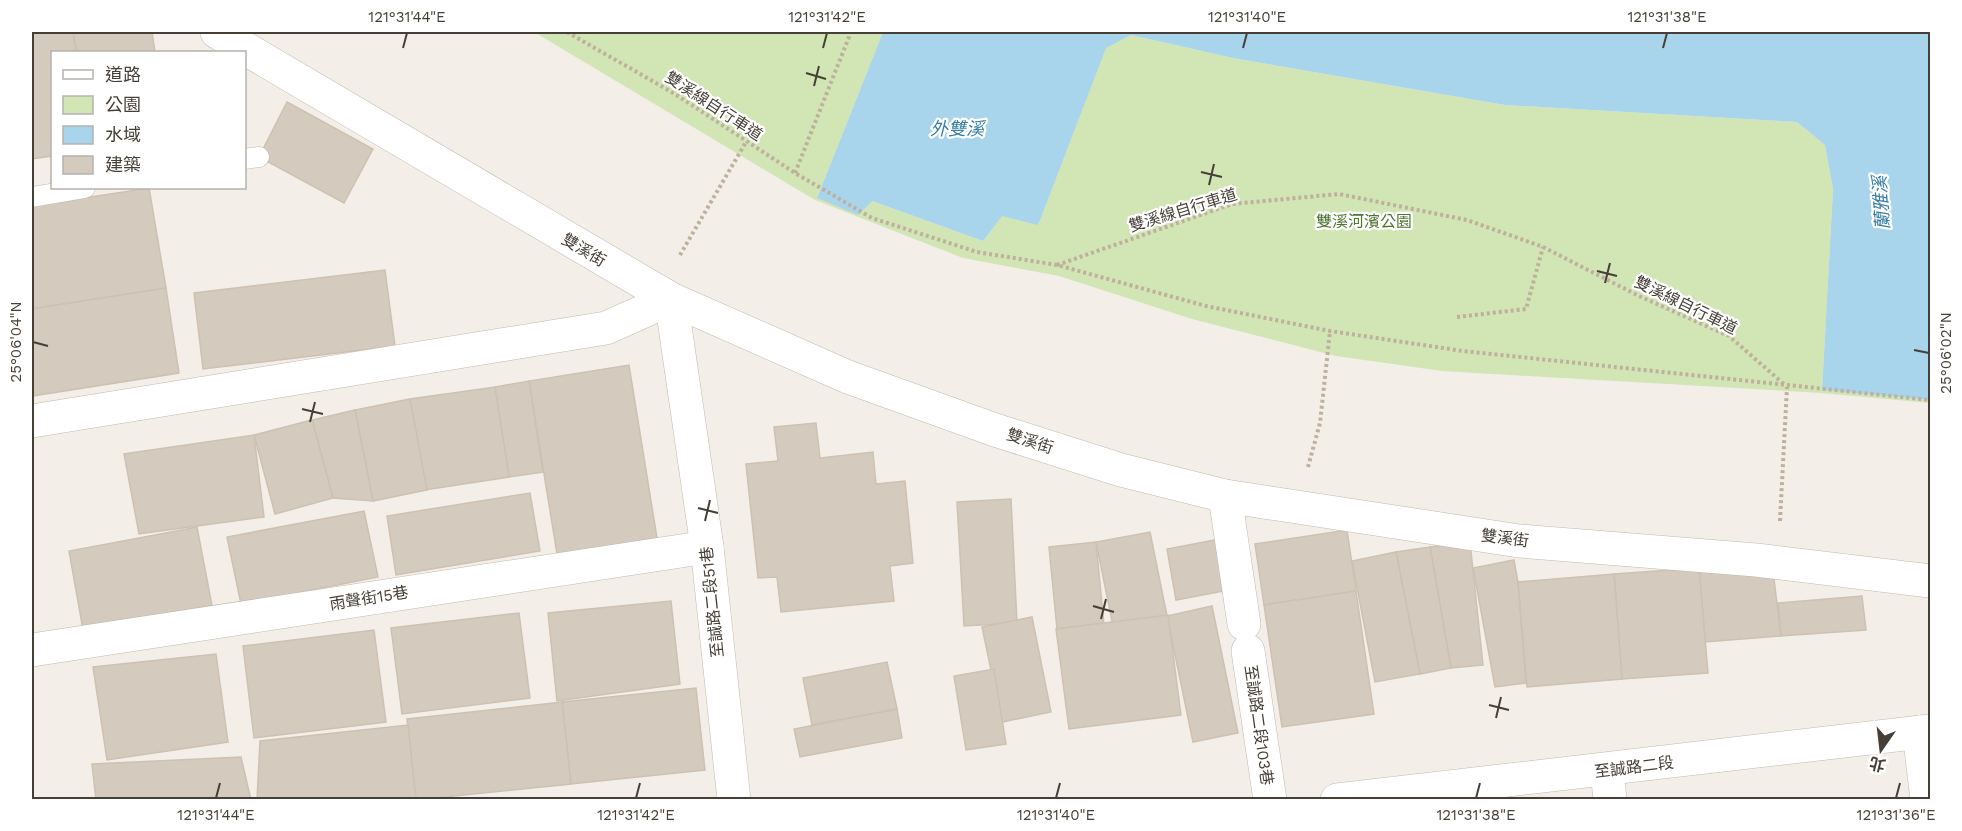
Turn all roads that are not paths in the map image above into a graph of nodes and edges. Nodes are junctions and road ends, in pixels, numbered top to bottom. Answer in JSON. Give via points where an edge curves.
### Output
{"nodes":[{"id":1,"x":217,"y":32,"type":"edge"},
{"id":2,"x":79,"y":189,"type":"edge"},
{"id":3,"x":32,"y":197,"type":"edge"},
{"id":4,"x":671,"y":299,"type":"junction"},
{"id":5,"x":32,"y":421,"type":"edge"},
{"id":6,"x":1225,"y":496,"type":"junction"},
{"id":7,"x":707,"y":546,"type":"junction"},
{"id":8,"x":1930,"y":581,"type":"edge"},
{"id":9,"x":32,"y":650,"type":"edge"},
{"id":10,"x":1925,"y":731,"type":"edge"},
{"id":11,"x":1609,"y":785,"type":"edge"},
{"id":12,"x":1352,"y":799,"type":"edge"},
{"id":13,"x":734,"y":800,"type":"edge"},
{"id":14,"x":1270,"y":800,"type":"edge"},
{"id":15,"x":1927,"y":800,"type":"edge"}],
"edges":[{"from":1,"to":4,"type":"street","name":"雙溪街"},
{"from":2,"to":3,"type":"lane"},
{"from":4,"to":5,"type":"street","via":[[606,328]]},
{"from":4,"to":6,"type":"street","name":"雙溪街","via":[[848,377],[995,430],[1121,470]]},
{"from":4,"to":7,"type":"street","name":"至誠路二段51巷"},
{"from":6,"to":8,"type":"street","name":"雙溪街","via":[[1519,541],[1756,560]]},
{"from":6,"to":14,"type":"street","name":"至誠路二段103巷"},
{"from":7,"to":9,"type":"street","name":"雨聲街15巷"},
{"from":7,"to":13,"type":"street","name":"至誠路二段51巷"},
{"from":10,"to":11,"type":"street","name":"至誠路二段"},
{"from":10,"to":15,"type":"street"},
{"from":11,"to":12,"type":"street","name":"至誠路二段"}]}
